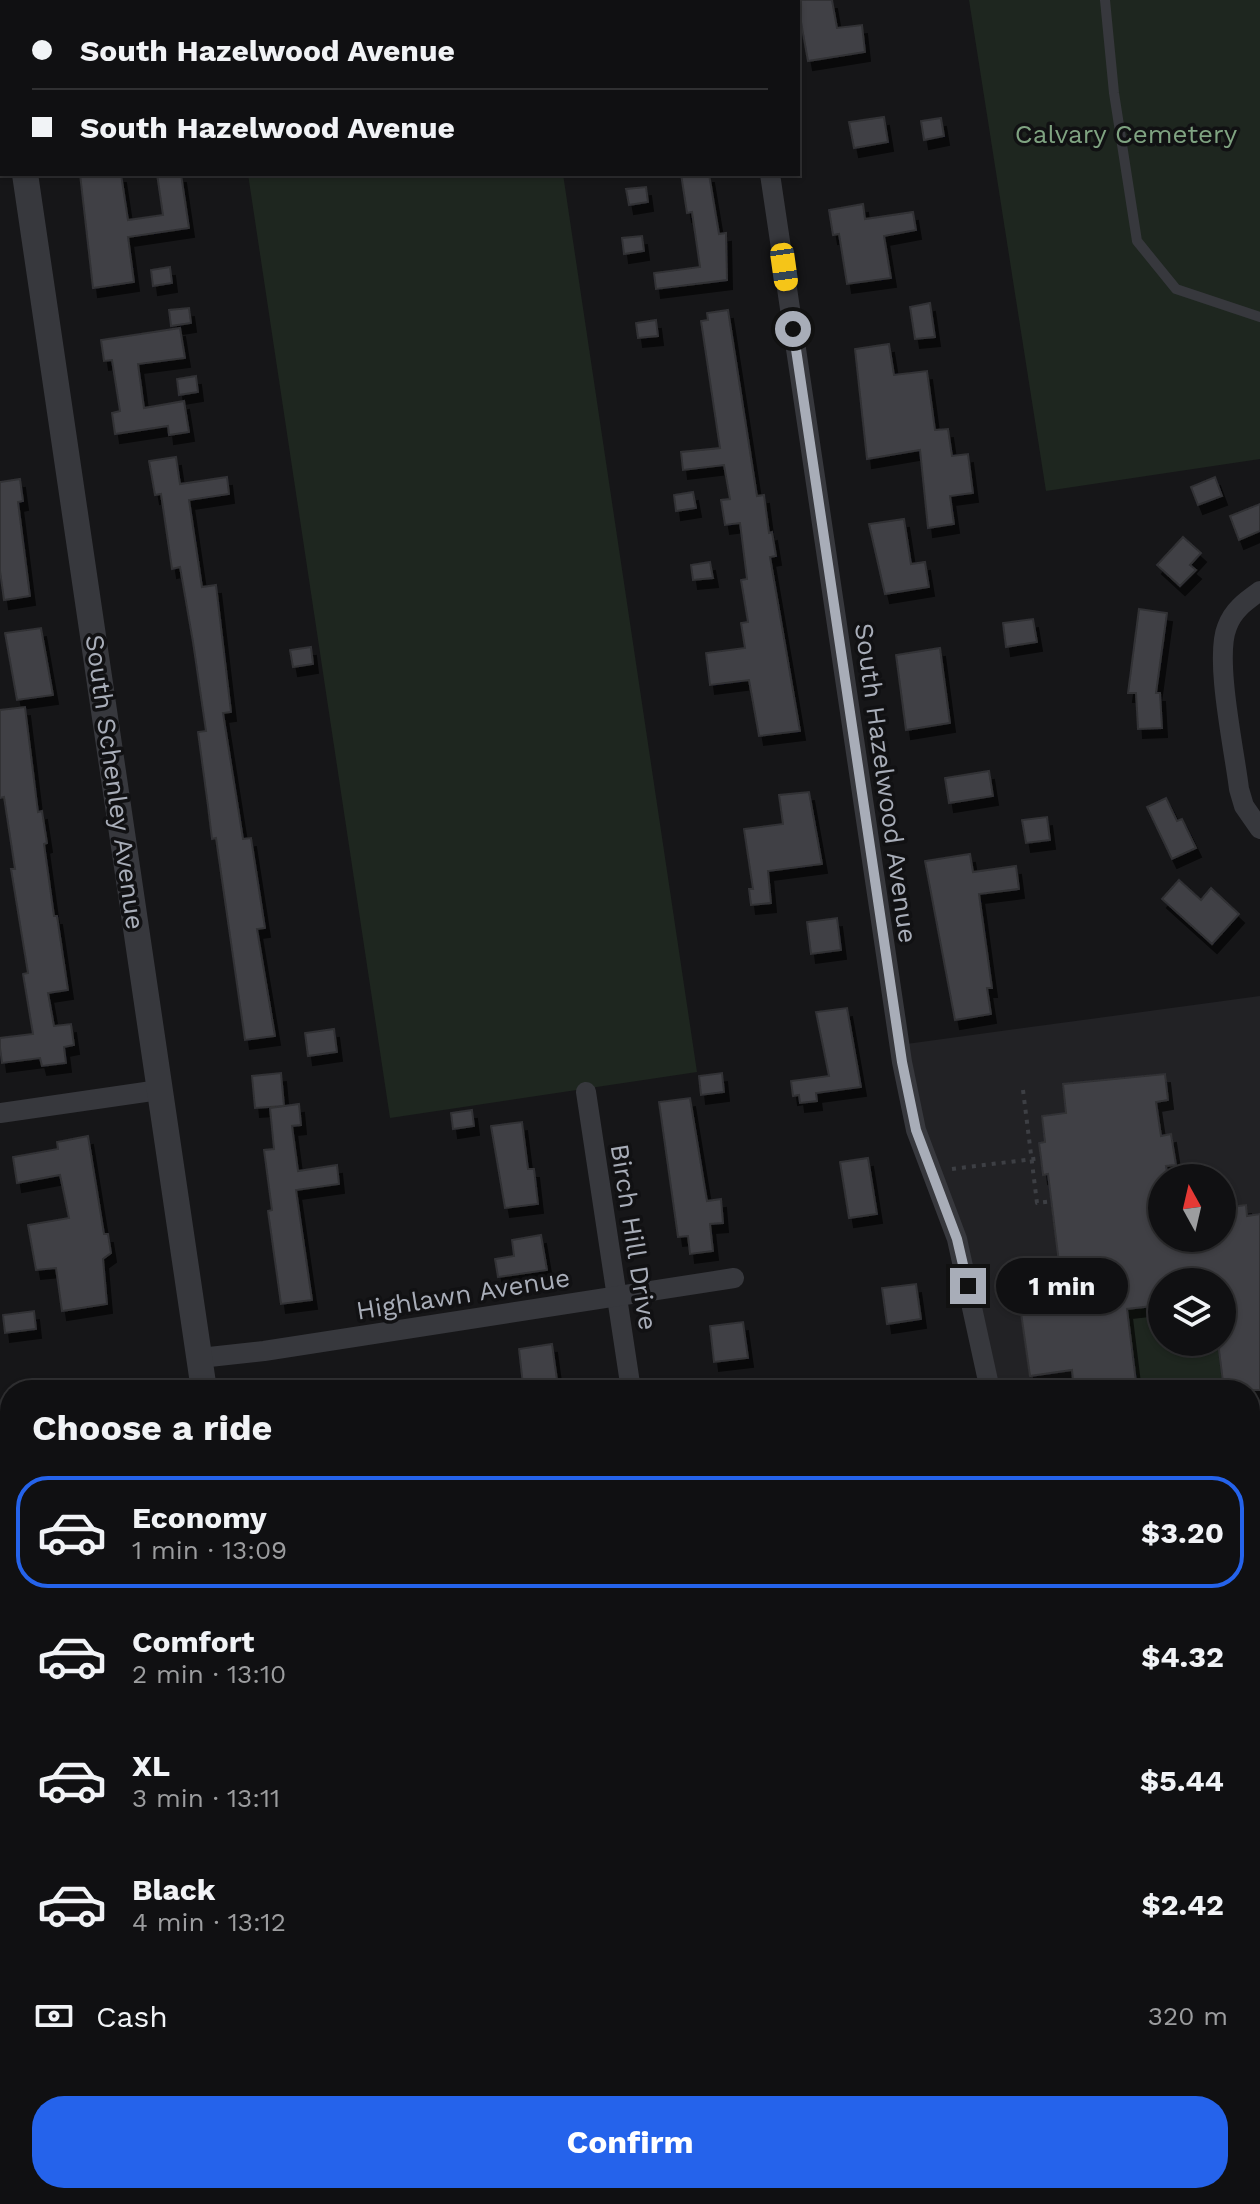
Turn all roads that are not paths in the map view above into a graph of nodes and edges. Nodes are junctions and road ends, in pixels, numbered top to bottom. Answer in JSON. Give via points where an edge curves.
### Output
{"nodes":[{"id":1,"x":1105,"y":0,"type":"edge"},
{"id":2,"x":25,"y":176,"type":"edge"},
{"id":3,"x":770,"y":176,"type":"edge"},
{"id":4,"x":1260,"y":317,"type":"edge"},
{"id":5,"x":1260,"y":591,"type":"edge"},
{"id":6,"x":1260,"y":829,"type":"edge"},
{"id":7,"x":159,"y":1090,"type":"junction"},
{"id":8,"x":586,"y":1092,"type":"dead end"},
{"id":9,"x":0,"y":1113,"type":"edge"},
{"id":10,"x":734,"y":1278,"type":"dead end"},
{"id":11,"x":618,"y":1297,"type":"junction"},
{"id":12,"x":200,"y":1358,"type":"junction"},
{"id":13,"x":203,"y":1380,"type":"edge"},
{"id":14,"x":630,"y":1380,"type":"edge"},
{"id":15,"x":988,"y":1380,"type":"edge"}],
"edges":[{"from":1,"to":4,"type":"lane","via":[[1137,241],[1176,289]]},
{"from":2,"to":7,"type":"street","name":"South Schenley Avenue"},
{"from":3,"to":15,"type":"street","name":"South Hazelwood Avenue","via":[[902,1062],[916,1130],[957,1239]]},
{"from":5,"to":6,"type":"street","via":[[1238,607],[1226,628],[1223,657],[1239,789]]},
{"from":7,"to":9,"type":"street"},
{"from":7,"to":12,"type":"street","name":"South Schenley Avenue"},
{"from":8,"to":11,"type":"street","name":"Birch Hill Drive"},
{"from":10,"to":11,"type":"street","name":"Highlawn Avenue"},
{"from":11,"to":12,"type":"street","name":"Highlawn Avenue"},
{"from":11,"to":14,"type":"street","name":"Birch Hill Drive"},
{"from":12,"to":13,"type":"street","name":"South Schenley Avenue"}]}
